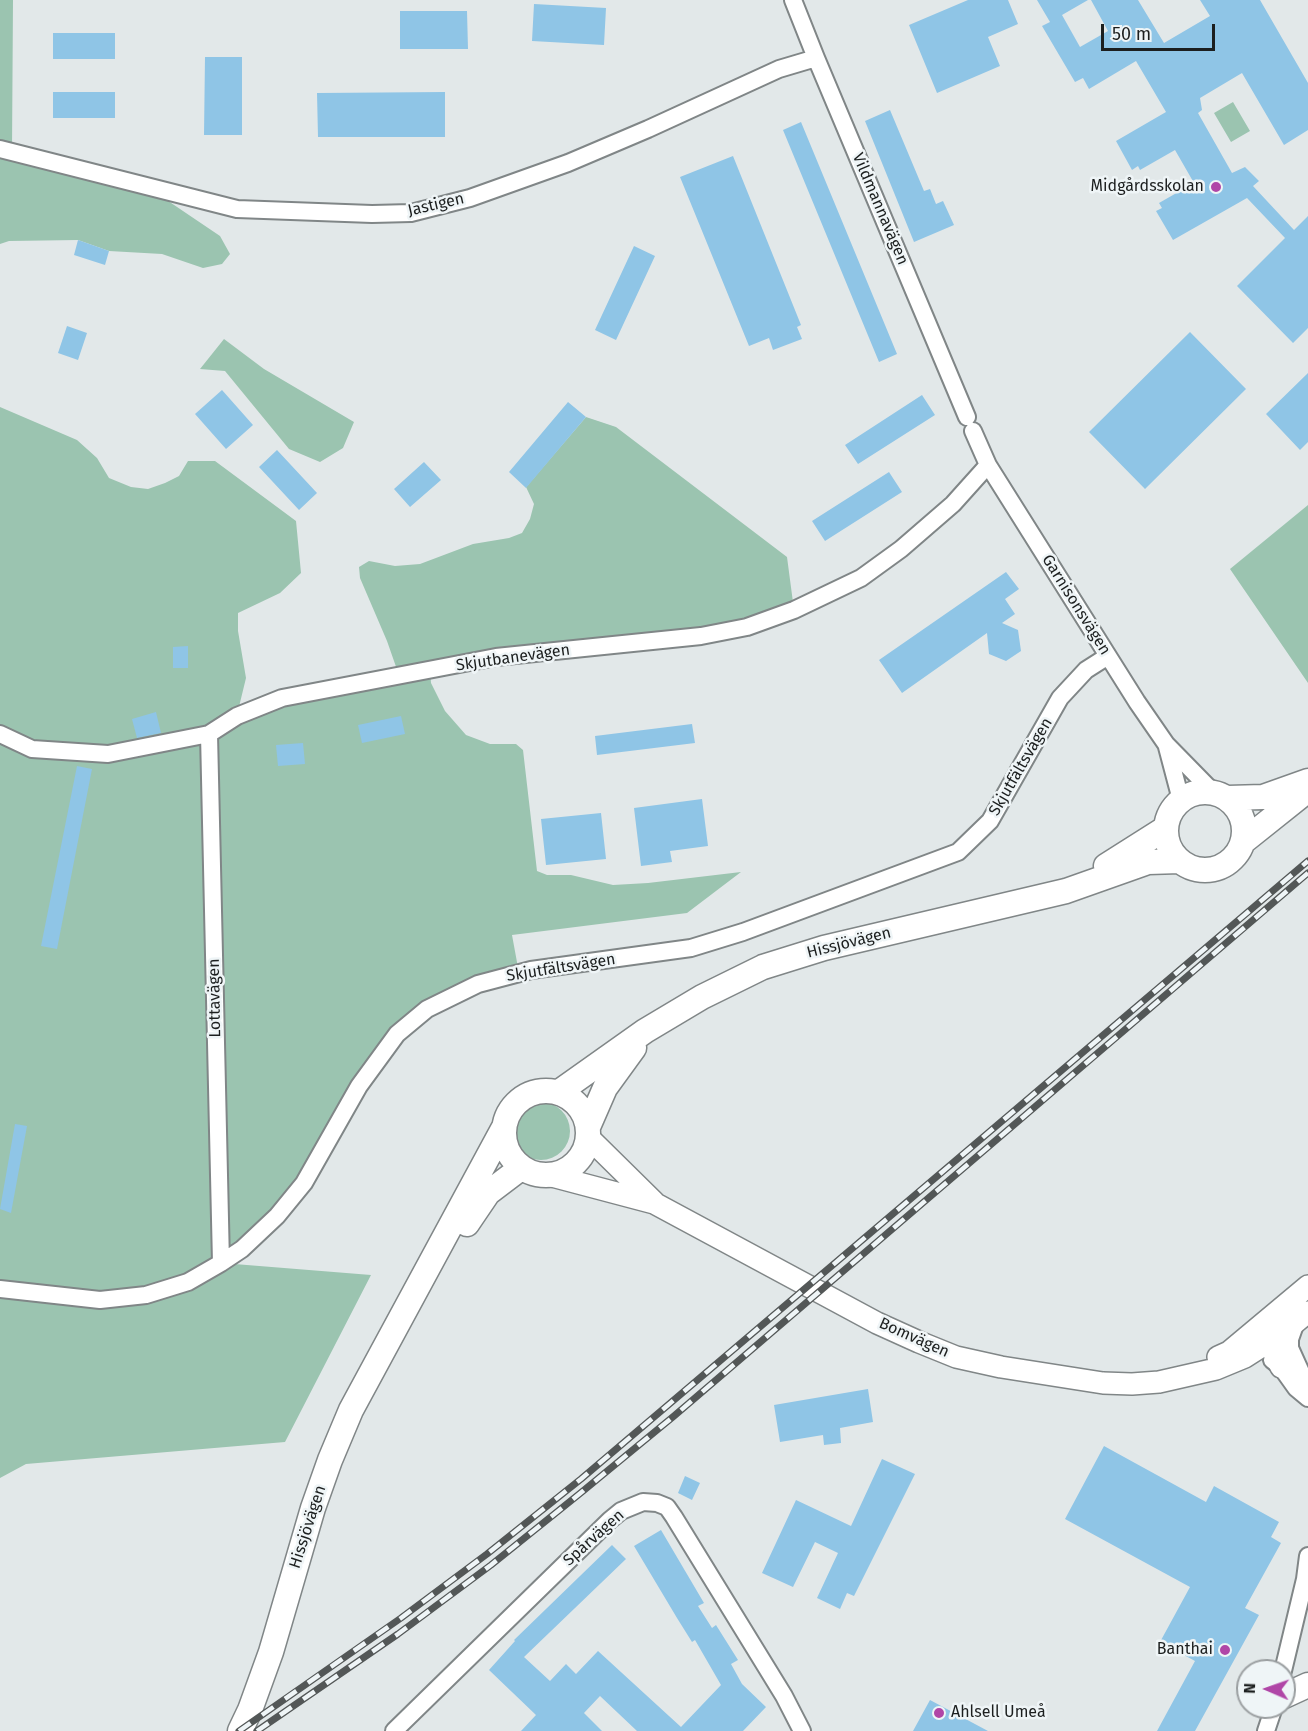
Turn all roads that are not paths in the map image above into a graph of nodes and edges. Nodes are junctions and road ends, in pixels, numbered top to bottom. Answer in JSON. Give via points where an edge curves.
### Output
{"nodes":[{"id":1,"x":794,"y":0,"type":"edge"},
{"id":2,"x":816,"y":58,"type":"junction"},
{"id":3,"x":0,"y":149,"type":"edge"},
{"id":4,"x":988,"y":465,"type":"junction"},
{"id":5,"x":1108,"y":656,"type":"junction"},
{"id":6,"x":0,"y":734,"type":"edge"},
{"id":7,"x":209,"y":734,"type":"junction"},
{"id":8,"x":1166,"y":744,"type":"junction"},
{"id":9,"x":1308,"y":781,"type":"edge"},
{"id":10,"x":1308,"y":790,"type":"edge"},
{"id":11,"x":1220,"y":795,"type":"junction"},
{"id":12,"x":1181,"y":800,"type":"junction"},
{"id":13,"x":1166,"y":828,"type":"junction"},
{"id":14,"x":1244,"y":841,"type":"junction"},
{"id":15,"x":1180,"y":861,"type":"junction"},
{"id":16,"x":1066,"y":891,"type":"junction"},
{"id":17,"x":645,"y":1031,"type":"junction"},
{"id":18,"x":559,"y":1092,"type":"junction"},
{"id":19,"x":503,"y":1129,"type":"junction"},
{"id":20,"x":588,"y":1132,"type":"junction"},
{"id":21,"x":520,"y":1168,"type":"junction"},
{"id":22,"x":552,"y":1176,"type":"junction"},
{"id":23,"x":654,"y":1203,"type":"junction"},
{"id":24,"x":221,"y":1263,"type":"junction"},
{"id":25,"x":1308,"y":1286,"type":"edge"},
{"id":26,"x":0,"y":1289,"type":"edge"},
{"id":27,"x":1308,"y":1299,"type":"edge"},
{"id":28,"x":1302,"y":1317,"type":"edge"},
{"id":29,"x":394,"y":1329,"type":"junction"},
{"id":30,"x":1270,"y":1339,"type":"junction"},
{"id":31,"x":1240,"y":1352,"type":"junction"},
{"id":32,"x":1287,"y":1361,"type":"junction"},
{"id":33,"x":1308,"y":1393,"type":"edge"},
{"id":34,"x":1308,"y":1398,"type":"edge"},
{"id":35,"x":1308,"y":1556,"type":"edge"},
{"id":36,"x":1286,"y":1659,"type":"edge"},
{"id":37,"x":240,"y":1731,"type":"edge"},
{"id":38,"x":394,"y":1731,"type":"edge"},
{"id":39,"x":802,"y":1731,"type":"edge"}],
"edges":[{"from":1,"to":2,"type":"street","name":"Vildmannavägen"},
{"from":2,"to":3,"type":"street","name":"Jastigen","via":[[779,69],[568,163],[470,198],[411,213],[237,209]]},
{"from":2,"to":4,"type":"street","name":"Vildmannavägen"},
{"from":4,"to":5,"type":"street","name":"Garnisonsvägen"},
{"from":4,"to":7,"type":"street","name":"Skjutbanevägen","via":[[953,504],[861,578],[747,627],[701,636],[495,657],[282,698],[237,716]]},
{"from":5,"to":8,"type":"street","name":"Garnisonsvägen"},
{"from":5,"to":24,"type":"street","name":"Skjutfältsvägen","via":[[1086,670],[1060,698],[990,821],[958,852],[691,948],[531,970],[478,984],[428,1009],[398,1034],[359,1086],[304,1183],[277,1216]]},
{"from":6,"to":7,"type":"street","name":"Skjutbanevägen","via":[[32,749],[108,754]]},
{"from":7,"to":24,"type":"street","name":"Lottavägen"},
{"from":8,"to":11,"type":"street","name":"Garnisonsvägen"},
{"from":8,"to":12,"type":"street","name":"Garnisonsvägen"},
{"from":9,"to":11,"type":"main road","via":[[1263,797]]},
{"from":10,"to":14,"type":"main road"},
{"from":11,"to":12,"type":"main road","via":[[1192,794]]},
{"from":11,"to":14,"type":"main road","via":[[1240,813]]},
{"from":12,"to":13,"type":"main road","via":[[1170,814]]},
{"from":13,"to":15,"type":"main road","via":[[1169,846]]},
{"from":13,"to":16,"type":"main road","name":"Hissjövägen"},
{"from":14,"to":15,"type":"main road","via":[[1229,864],[1205,871]]},
{"from":15,"to":16,"type":"main road","name":"Hissjövägen","via":[[1148,862]]},
{"from":16,"to":17,"type":"main road","name":"Hissjövägen","via":[[824,948],[763,967]]},
{"from":17,"to":18,"type":"main road","name":"Hissjövägen"},
{"from":17,"to":20,"type":"main road","name":"Hissjövägen","via":[[605,1088]]},
{"from":18,"to":19,"type":"main road","via":[[533,1092],[520,1099],[508,1112]]},
{"from":18,"to":20,"type":"main road","via":[[585,1115]]},
{"from":19,"to":21,"type":"main road","via":[[505,1147]]},
{"from":19,"to":29,"type":"main road","name":"Hissjövägen"},
{"from":20,"to":22,"type":"main road","via":[[579,1160],[565,1172]]},
{"from":20,"to":23,"type":"street","name":"Bomvägen"},
{"from":21,"to":22,"type":"main road"},
{"from":21,"to":29,"type":"main road","name":"Hissjövägen","via":[[488,1193]]},
{"from":22,"to":23,"type":"street","name":"Bomvägen"},
{"from":23,"to":31,"type":"street","name":"Bomvägen","via":[[878,1323],[956,1357],[1103,1383],[1132,1384],[1216,1369]]},
{"from":24,"to":26,"type":"street","name":"Skjutfältsvägen","via":[[188,1282],[146,1295],[100,1300]]},
{"from":25,"to":31,"type":"street","name":"Bomvägen"},
{"from":27,"to":30,"type":"street","name":"Bomvägen","via":[[1274,1327]]},
{"from":28,"to":30,"type":"street","name":"Bomvägen"},
{"from":28,"to":32,"type":"street","via":[[1290,1339]]},
{"from":29,"to":37,"type":"main road","name":"Hissjövägen","via":[[351,1410],[330,1460],[271,1652]]},
{"from":30,"to":31,"type":"street","name":"Bomvägen"},
{"from":30,"to":32,"type":"street"},
{"from":31,"to":32,"type":"street"},
{"from":32,"to":33,"type":"street","via":[[1305,1381]]},
{"from":32,"to":34,"type":"street","via":[[1296,1388]]},
{"from":35,"to":36,"type":"street"},
{"from":38,"to":39,"type":"street","name":"Spårvägen","via":[[610,1520],[643,1502],[667,1507],[674,1517]]}]}
